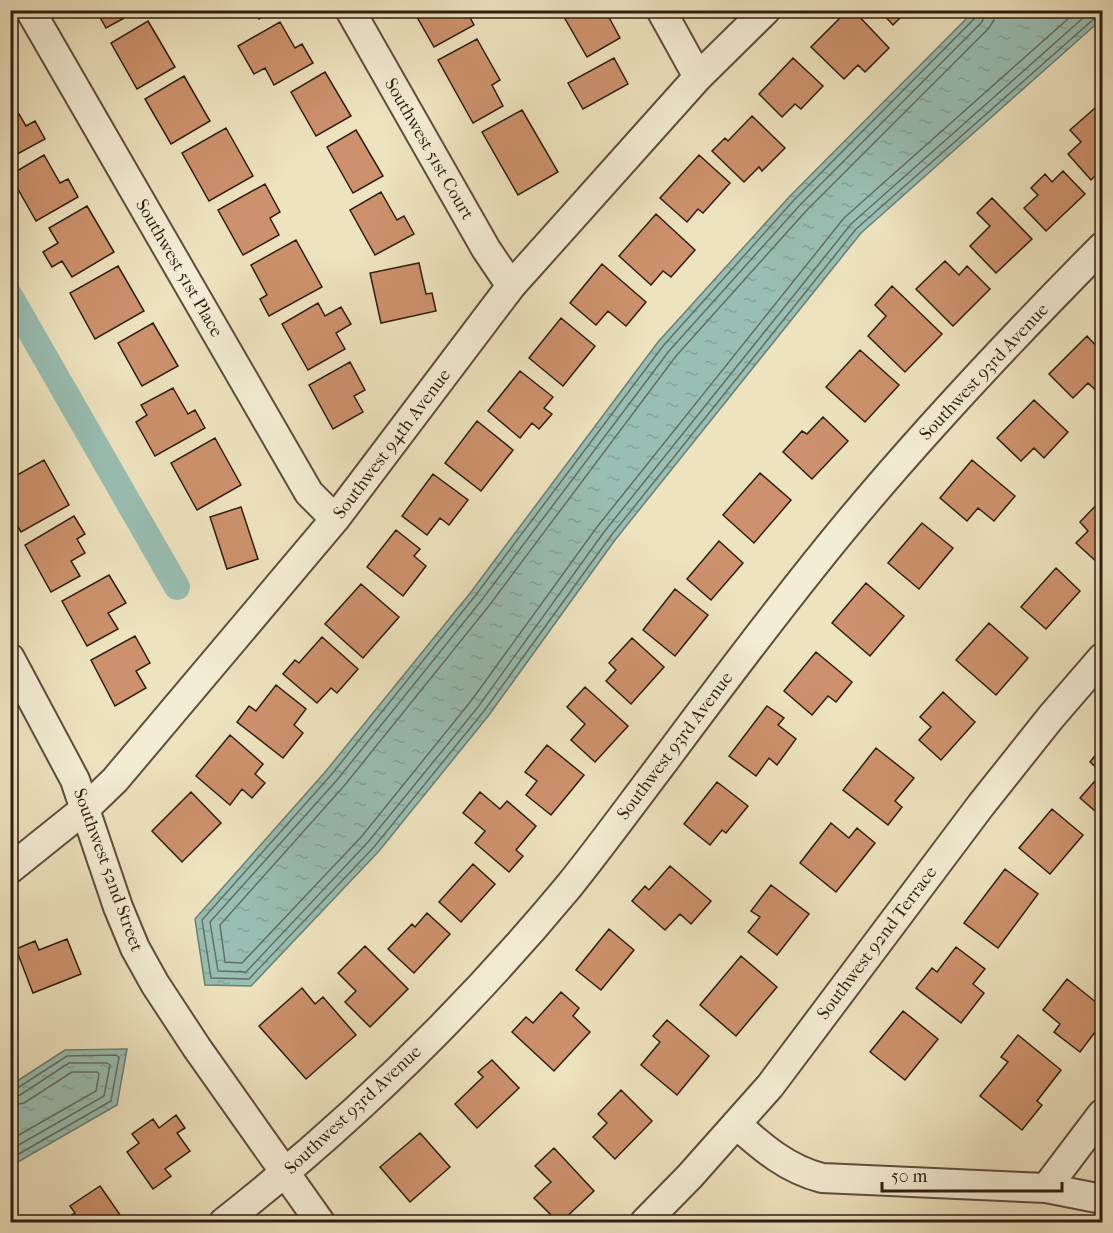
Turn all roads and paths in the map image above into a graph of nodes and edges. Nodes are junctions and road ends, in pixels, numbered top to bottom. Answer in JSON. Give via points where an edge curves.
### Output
{"nodes":[{"id":1,"x":30,"y":10,"type":"edge"},
{"id":2,"x":350,"y":10,"type":"edge"},
{"id":3,"x":661,"y":10,"type":"edge"},
{"id":4,"x":766,"y":10,"type":"edge"},
{"id":5,"x":698,"y":77,"type":"junction"},
{"id":6,"x":1102,"y":247,"type":"edge"},
{"id":7,"x":511,"y":286,"type":"junction"},
{"id":8,"x":335,"y":519,"type":"junction"},
{"id":9,"x":10,"y":658,"type":"edge"},
{"id":10,"x":1102,"y":658,"type":"edge"},
{"id":11,"x":86,"y":808,"type":"junction"},
{"id":12,"x":10,"y":869,"type":"edge"},
{"id":13,"x":1102,"y":1114,"type":"edge"},
{"id":14,"x":736,"y":1124,"type":"junction"},
{"id":15,"x":285,"y":1174,"type":"junction"},
{"id":16,"x":1046,"y":1188,"type":"junction"},
{"id":17,"x":1102,"y":1199,"type":"edge"},
{"id":18,"x":224,"y":1222,"type":"edge"},
{"id":19,"x":320,"y":1222,"type":"edge"},
{"id":20,"x":645,"y":1222,"type":"edge"}],
"edges":[{"from":1,"to":8,"type":"street","name":"Southwest 51st Place","via":[[309,493]]},
{"from":2,"to":7,"type":"street","name":"Southwest 51st Court"},
{"from":3,"to":5,"type":"street"},
{"from":4,"to":5,"type":"street","name":"Southwest 94th Avenue"},
{"from":5,"to":7,"type":"street","name":"Southwest 94th Avenue"},
{"from":6,"to":15,"type":"street","name":"Southwest 93rd Avenue","via":[[925,434],[816,562],[569,885],[501,964],[405,1063]]},
{"from":7,"to":8,"type":"street","name":"Southwest 94th Avenue"},
{"from":8,"to":11,"type":"street","name":"Southwest 94th Avenue","via":[[115,780]]},
{"from":9,"to":11,"type":"street","name":"Southwest 52nd Street","via":[[66,760]]},
{"from":10,"to":14,"type":"street","name":"Southwest 92nd Terrace","via":[[988,796],[770,1086]]},
{"from":11,"to":12,"type":"street","name":"Southwest 94th Avenue"},
{"from":11,"to":15,"type":"street","name":"Southwest 52nd Street","via":[[135,948],[197,1048]]},
{"from":13,"to":16,"type":"street"},
{"from":14,"to":16,"type":"street","via":[[788,1166],[822,1178]]},
{"from":14,"to":20,"type":"street","name":"Southwest 92nd Terrace"},
{"from":15,"to":18,"type":"street","name":"Southwest 93rd Avenue"},
{"from":15,"to":19,"type":"street","name":"Southwest 52nd Street"},
{"from":16,"to":17,"type":"street"}]}
